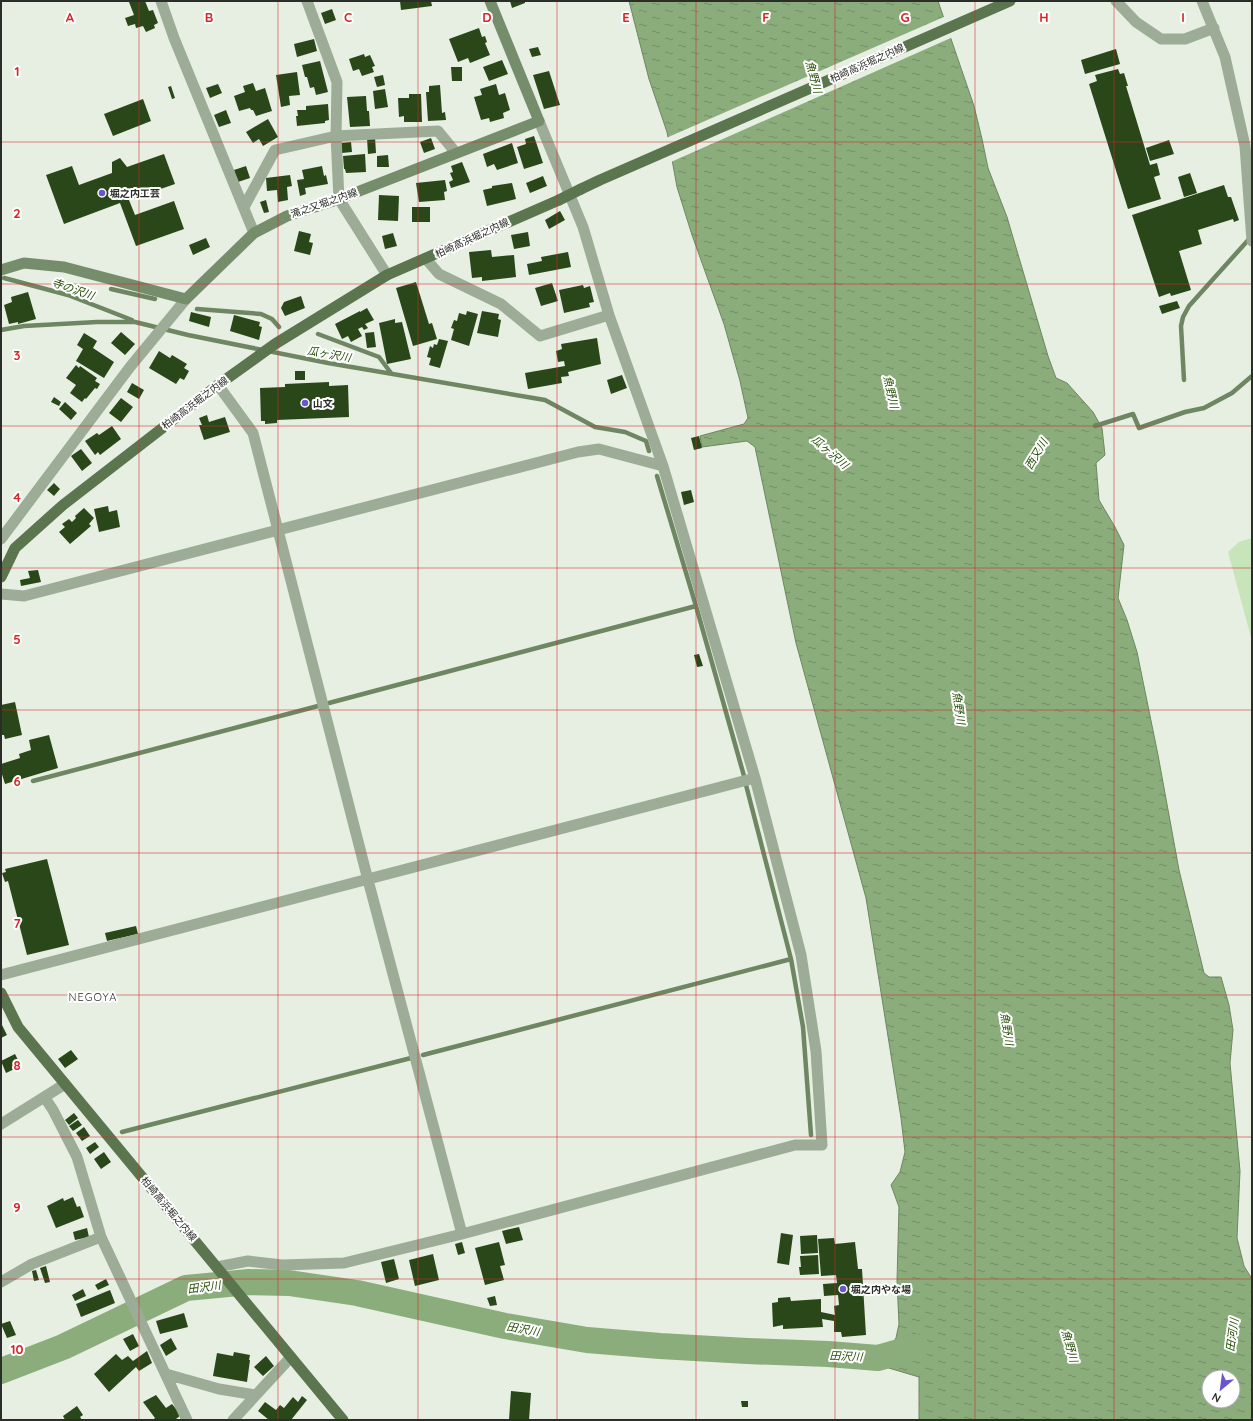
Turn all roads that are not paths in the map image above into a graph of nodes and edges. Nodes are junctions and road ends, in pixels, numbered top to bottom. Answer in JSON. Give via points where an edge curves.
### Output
{"nodes":[{"id":1,"x":161,"y":1,"type":"edge"},
{"id":2,"x":307,"y":1,"type":"edge"},
{"id":3,"x":490,"y":1,"type":"edge"},
{"id":4,"x":1010,"y":1,"type":"edge"},
{"id":5,"x":1116,"y":1,"type":"edge"},
{"id":6,"x":1202,"y":1,"type":"edge"},
{"id":7,"x":1214,"y":28,"type":"junction"},
{"id":8,"x":539,"y":121,"type":"junction"},
{"id":9,"x":336,"y":136,"type":"junction"},
{"id":10,"x":456,"y":153,"type":"junction"},
{"id":11,"x":339,"y":199,"type":"junction"},
{"id":12,"x":244,"y":208,"type":"junction"},
{"id":13,"x":254,"y":233,"type":"junction"},
{"id":14,"x":1252,"y":241,"type":"edge"},
{"id":15,"x":426,"y":259,"type":"junction"},
{"id":16,"x":2,"y":269,"type":"edge"},
{"id":17,"x":387,"y":276,"type":"junction"},
{"id":18,"x":186,"y":299,"type":"junction"},
{"id":19,"x":609,"y":315,"type":"junction"},
{"id":20,"x":218,"y":385,"type":"junction"},
{"id":21,"x":662,"y":466,"type":"junction"},
{"id":22,"x":279,"y":531,"type":"junction"},
{"id":23,"x":1,"y":539,"type":"edge"},
{"id":24,"x":1,"y":577,"type":"edge"},
{"id":25,"x":1,"y":594,"type":"edge"},
{"id":26,"x":755,"y":778,"type":"junction"},
{"id":27,"x":368,"y":880,"type":"junction"},
{"id":28,"x":1,"y":975,"type":"edge"},
{"id":29,"x":1,"y":993,"type":"edge"},
{"id":30,"x":66,"y":1084,"type":"junction"},
{"id":31,"x":45,"y":1098,"type":"junction"},
{"id":32,"x":1,"y":1124,"type":"edge"},
{"id":33,"x":462,"y":1234,"type":"junction"},
{"id":34,"x":101,"y":1237,"type":"junction"},
{"id":35,"x":221,"y":1271,"type":"junction"},
{"id":36,"x":1,"y":1282,"type":"edge"},
{"id":37,"x":291,"y":1357,"type":"junction"},
{"id":38,"x":166,"y":1374,"type":"junction"},
{"id":39,"x":256,"y":1395,"type":"junction"},
{"id":40,"x":187,"y":1420,"type":"edge"},
{"id":41,"x":233,"y":1420,"type":"edge"},
{"id":42,"x":343,"y":1420,"type":"edge"}],
"edges":[{"from":1,"to":12,"type":"street"},
{"from":2,"to":9,"type":"street","via":[[337,82]]},
{"from":3,"to":8,"type":"main road"},
{"from":4,"to":15,"type":"main road","name":"柏崎高浜堀之内線","bridge":true},
{"from":5,"to":7,"type":"street","via":[[1136,22],[1161,39],[1185,39]]},
{"from":6,"to":7,"type":"street"},
{"from":7,"to":14,"type":"street","via":[[1225,57],[1245,146]]},
{"from":8,"to":10,"type":"main road","name":"滝之又堀之内線"},
{"from":8,"to":19,"type":"street","via":[[583,227]]},
{"from":9,"to":10,"type":"street","via":[[438,131]]},
{"from":9,"to":11,"type":"street"},
{"from":9,"to":12,"type":"street","via":[[275,150]]},
{"from":10,"to":11,"type":"main road","name":"滝之又堀之内線"},
{"from":11,"to":13,"type":"main road","name":"滝之又堀之内線","via":[[287,216]]},
{"from":11,"to":17,"type":"street"},
{"from":12,"to":13,"type":"street"},
{"from":13,"to":18,"type":"main road","name":"滝之又堀之内線"},
{"from":15,"to":17,"type":"main road","name":"柏崎高浜堀之内線"},
{"from":15,"to":19,"type":"street","via":[[439,274],[501,304],[540,336]]},
{"from":16,"to":18,"type":"main road","via":[[24,263],[64,268]]},
{"from":17,"to":20,"type":"main road","name":"柏崎高浜堀之内線","via":[[275,344]]},
{"from":18,"to":23,"type":"street","via":[[125,374]]},
{"from":19,"to":21,"type":"street"},
{"from":20,"to":22,"type":"street","via":[[253,433]]},
{"from":20,"to":24,"type":"main road","name":"柏崎高浜堀之内線","via":[[63,504],[16,548]]},
{"from":21,"to":22,"type":"street","via":[[599,449],[578,452]]},
{"from":21,"to":26,"type":"street"},
{"from":22,"to":25,"type":"street","via":[[24,596]]},
{"from":22,"to":27,"type":"street"},
{"from":26,"to":27,"type":"street"},
{"from":26,"to":33,"type":"street","via":[[801,955],[816,1051],[822,1146],[795,1146]]},
{"from":27,"to":28,"type":"street"},
{"from":27,"to":33,"type":"street"},
{"from":29,"to":30,"type":"main road","name":"柏崎高浜堀之内線","via":[[18,1027]]},
{"from":30,"to":31,"type":"street"},
{"from":30,"to":35,"type":"main road","name":"柏崎高浜堀之内線"},
{"from":31,"to":32,"type":"street"},
{"from":31,"to":34,"type":"street","via":[[76,1156]]},
{"from":33,"to":35,"type":"street","via":[[344,1263],[282,1265],[248,1261]]},
{"from":34,"to":36,"type":"street","via":[[32,1264]]},
{"from":34,"to":38,"type":"street"},
{"from":35,"to":37,"type":"main road","name":"柏崎高浜堀之内線"},
{"from":37,"to":39,"type":"street"},
{"from":37,"to":42,"type":"main road","name":"柏崎高浜堀之内線"},
{"from":38,"to":39,"type":"street","via":[[219,1390]]},
{"from":38,"to":40,"type":"street"},
{"from":39,"to":41,"type":"street"}]}
